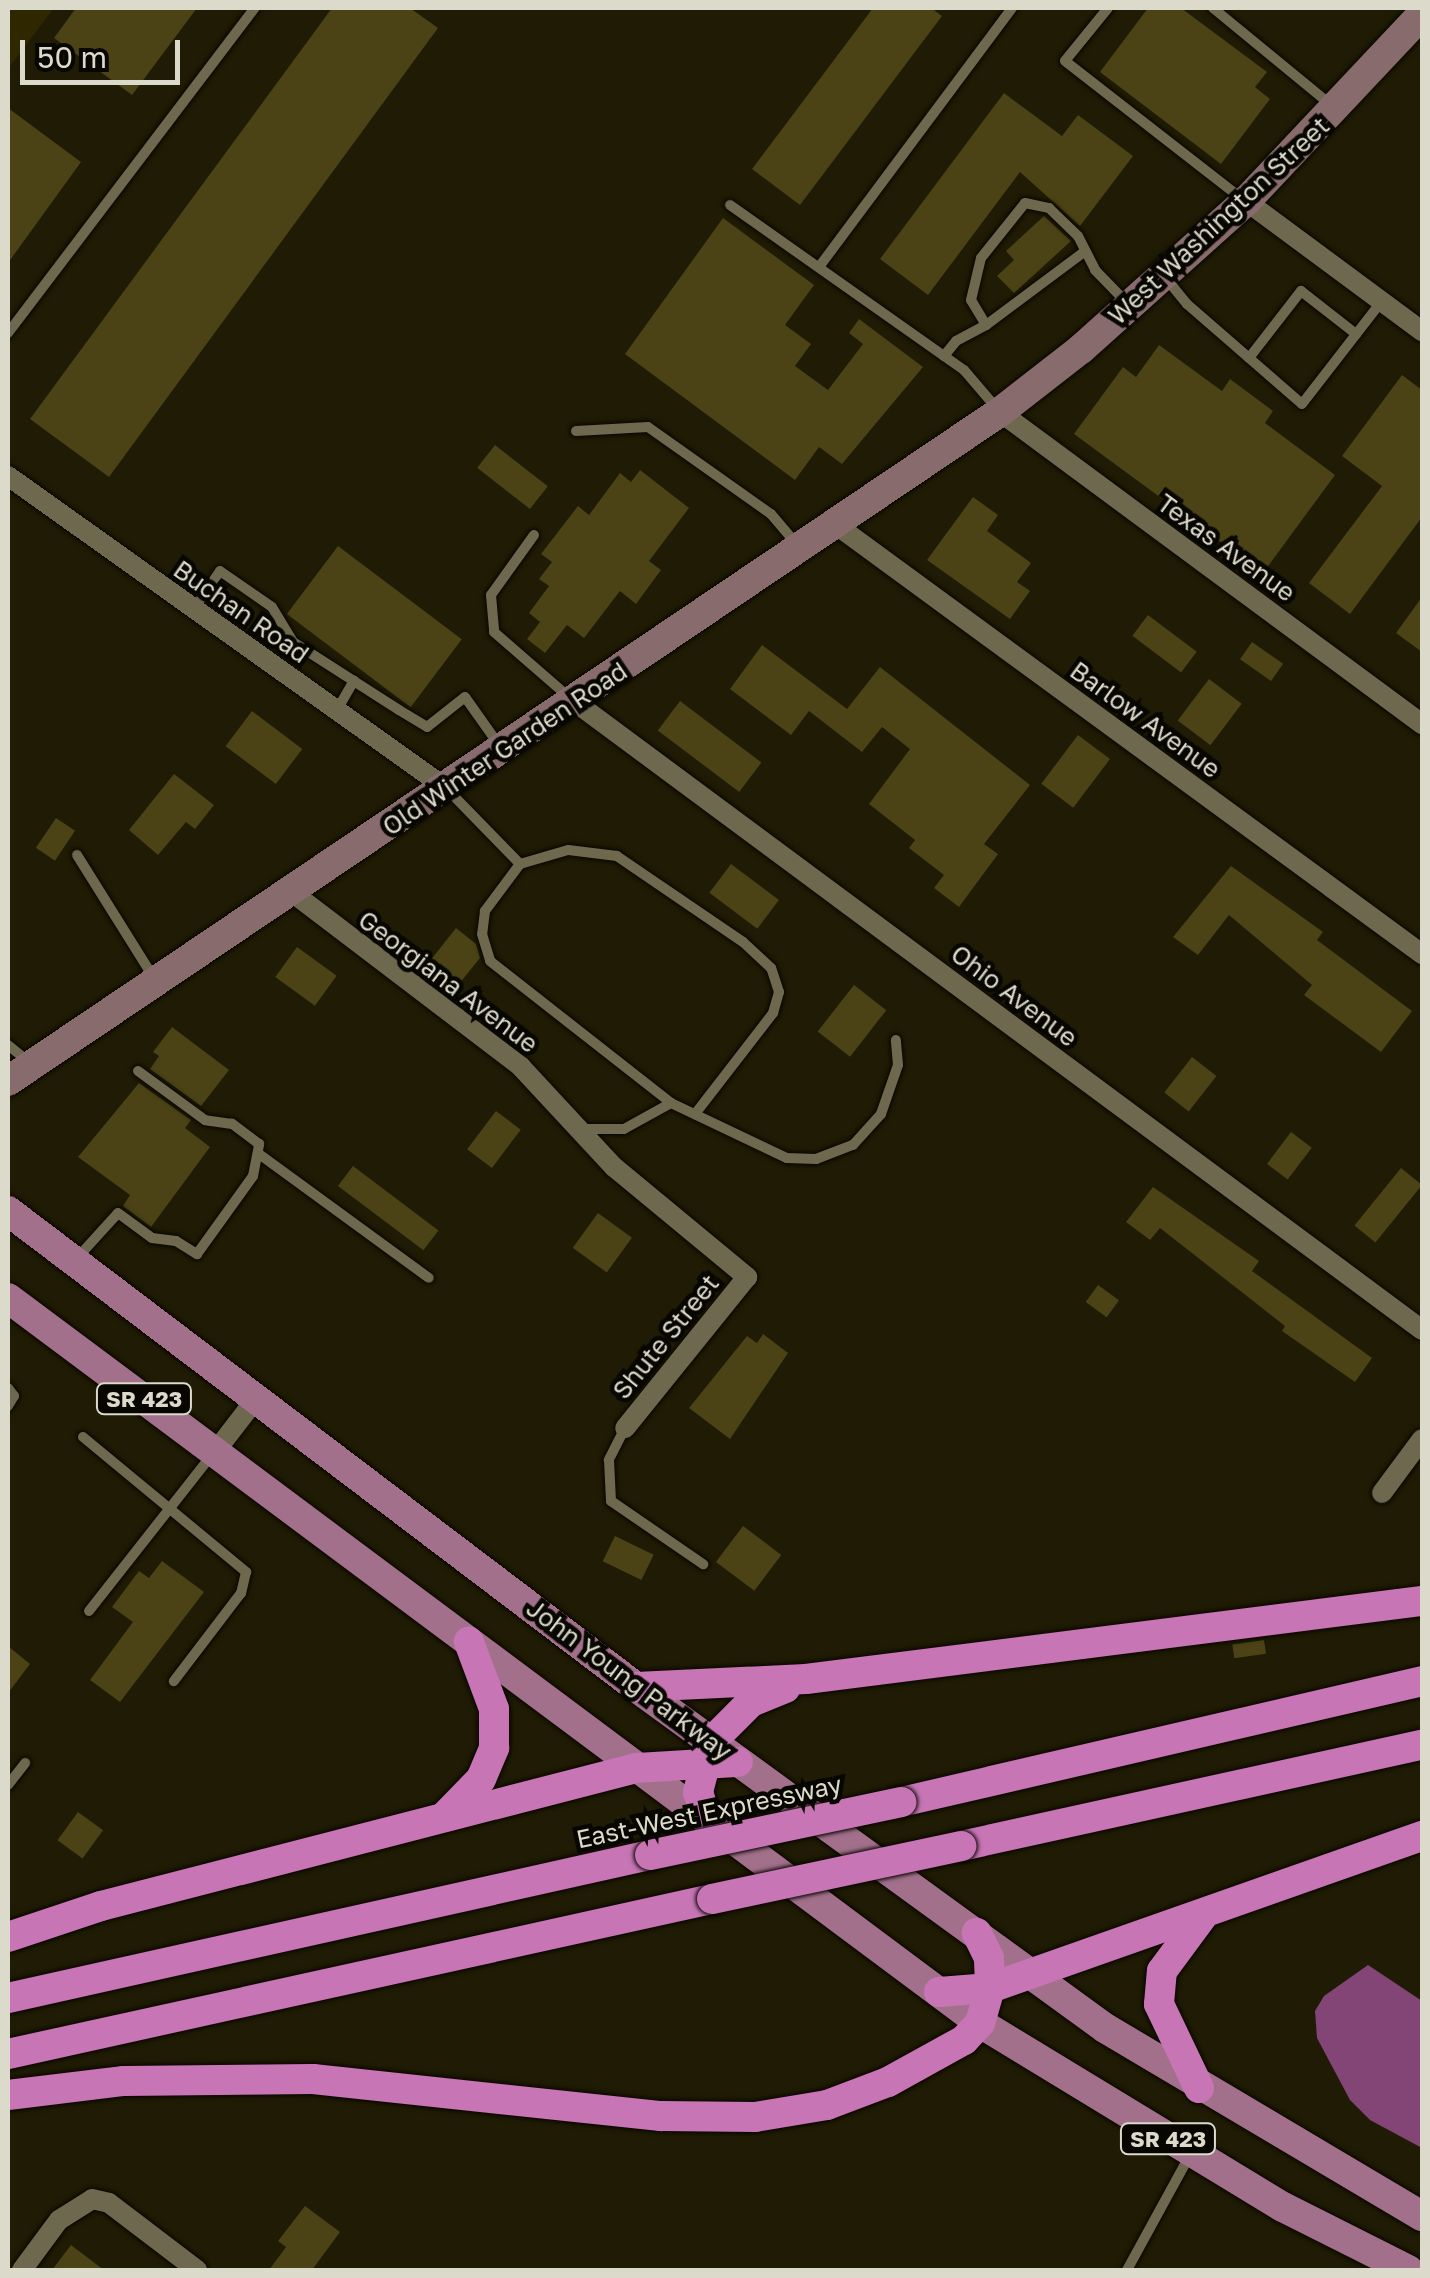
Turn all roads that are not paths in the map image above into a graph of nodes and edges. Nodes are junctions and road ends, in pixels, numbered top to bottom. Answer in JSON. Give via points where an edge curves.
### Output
{"nodes":[{"id":1,"x":254,"y":8,"type":"edge"},
{"id":2,"x":1012,"y":8,"type":"edge"},
{"id":3,"x":1108,"y":8,"type":"edge"},
{"id":4,"x":1213,"y":8,"type":"edge"},
{"id":5,"x":1422,"y":14,"type":"edge"},
{"id":6,"x":1337,"y":110,"type":"junction"},
{"id":7,"x":1246,"y":201,"type":"junction"},
{"id":8,"x":730,"y":205,"type":"dead end"},
{"id":9,"x":1084,"y":252,"type":"junction"},
{"id":10,"x":819,"y":267,"type":"junction"},
{"id":11,"x":1165,"y":276,"type":"junction"},
{"id":12,"x":1382,"y":301,"type":"junction"},
{"id":13,"x":1130,"y":307,"type":"junction"},
{"id":14,"x":986,"y":325,"type":"junction"},
{"id":15,"x":1422,"y":330,"type":"edge"},
{"id":16,"x":8,"y":333,"type":"edge"},
{"id":17,"x":1356,"y":334,"type":"junction"},
{"id":18,"x":944,"y":356,"type":"junction"},
{"id":19,"x":1249,"y":358,"type":"junction"},
{"id":20,"x":1000,"y":412,"type":"junction"},
{"id":21,"x":576,"y":431,"type":"dead end"},
{"id":22,"x":8,"y":476,"type":"edge"},
{"id":23,"x":839,"y":527,"type":"junction"},
{"id":24,"x":534,"y":535,"type":"dead end"},
{"id":25,"x":802,"y":551,"type":"junction"},
{"id":26,"x":194,"y":609,"type":"junction"},
{"id":27,"x":354,"y":680,"type":"junction"},
{"id":28,"x":575,"y":702,"type":"junction"},
{"id":29,"x":337,"y":710,"type":"junction"},
{"id":30,"x":1422,"y":724,"type":"edge"},
{"id":31,"x":503,"y":750,"type":"junction"},
{"id":32,"x":446,"y":788,"type":"junction"},
{"id":33,"x":77,"y":854,"type":"dead end"},
{"id":34,"x":520,"y":864,"type":"junction"},
{"id":35,"x":293,"y":893,"type":"junction"},
{"id":36,"x":1422,"y":954,"type":"edge"},
{"id":37,"x":157,"y":983,"type":"junction"},
{"id":38,"x":896,"y":1040,"type":"dead end"},
{"id":39,"x":8,"y":1045,"type":"edge"},
{"id":40,"x":138,"y":1071,"type":"dead end"},
{"id":41,"x":20,"y":1073,"type":"edge"},
{"id":42,"x":671,"y":1103,"type":"junction"},
{"id":43,"x":695,"y":1114,"type":"junction"},
{"id":44,"x":578,"y":1129,"type":"junction"},
{"id":45,"x":259,"y":1154,"type":"junction"},
{"id":46,"x":8,"y":1211,"type":"edge"},
{"id":47,"x":74,"y":1262,"type":"junction"},
{"id":48,"x":746,"y":1276,"type":"joint"},
{"id":49,"x":429,"y":1278,"type":"dead end"},
{"id":50,"x":11,"y":1309,"type":"edge"},
{"id":51,"x":1422,"y":1330,"type":"edge"},
{"id":52,"x":8,"y":1388,"type":"edge"},
{"id":53,"x":256,"y":1398,"type":"junction"},
{"id":54,"x":8,"y":1406,"type":"edge"},
{"id":55,"x":624,"y":1428,"type":"joint"},
{"id":56,"x":83,"y":1437,"type":"dead end"},
{"id":57,"x":1422,"y":1439,"type":"edge"},
{"id":58,"x":215,"y":1452,"type":"junction"},
{"id":59,"x":1382,"y":1493,"type":"dead end"},
{"id":60,"x":172,"y":1507,"type":"junction"},
{"id":61,"x":703,"y":1564,"type":"dead end"},
{"id":62,"x":1422,"y":1601,"type":"edge"},
{"id":63,"x":90,"y":1610,"type":"dead end"},
{"id":64,"x":469,"y":1642,"type":"junction"},
{"id":65,"x":806,"y":1679,"type":"junction"},
{"id":66,"x":174,"y":1681,"type":"dead end"},
{"id":67,"x":1422,"y":1682,"type":"edge"},
{"id":68,"x":636,"y":1687,"type":"junction"},
{"id":69,"x":1422,"y":1745,"type":"edge"},
{"id":70,"x":706,"y":1754,"type":"junction"},
{"id":71,"x":25,"y":1762,"type":"dead end"},
{"id":72,"x":636,"y":1768,"type":"junction"},
{"id":73,"x":8,"y":1785,"type":"edge"},
{"id":74,"x":442,"y":1819,"type":"junction"},
{"id":75,"x":707,"y":1820,"type":"junction"},
{"id":76,"x":1422,"y":1836,"type":"edge"},
{"id":77,"x":1208,"y":1911,"type":"junction"},
{"id":78,"x":977,"y":1933,"type":"junction"},
{"id":79,"x":8,"y":1937,"type":"edge"},
{"id":80,"x":1029,"y":1973,"type":"junction"},
{"id":81,"x":990,"y":1988,"type":"junction"},
{"id":82,"x":938,"y":1992,"type":"junction"},
{"id":83,"x":8,"y":1998,"type":"edge"},
{"id":84,"x":980,"y":2023,"type":"junction"},
{"id":85,"x":8,"y":2054,"type":"edge"},
{"id":86,"x":1199,"y":2088,"type":"junction"},
{"id":87,"x":8,"y":2096,"type":"edge"},
{"id":88,"x":1191,"y":2153,"type":"junction"},
{"id":89,"x":1422,"y":2216,"type":"edge"},
{"id":90,"x":22,"y":2270,"type":"edge"},
{"id":91,"x":198,"y":2270,"type":"edge"},
{"id":92,"x":1127,"y":2270,"type":"edge"},
{"id":93,"x":1408,"y":2270,"type":"edge"}],
"edges":[{"from":1,"to":16,"type":"lane"},
{"from":2,"to":10,"type":"lane"},
{"from":3,"to":7,"type":"lane","via":[[1065,60]]},
{"from":4,"to":6,"type":"lane"},
{"from":5,"to":6,"type":"main road","name":"West Washington Street"},
{"from":6,"to":7,"type":"main road","name":"West Washington Street"},
{"from":7,"to":11,"type":"main road","name":"West Washington Street"},
{"from":7,"to":12,"type":"street"},
{"from":8,"to":10,"type":"lane"},
{"from":9,"to":13,"type":"lane"},
{"from":9,"to":14,"type":"lane"},
{"from":9,"to":14,"type":"lane","via":[[1078,236],[1049,208],[1025,204],[981,258],[971,300]]},
{"from":10,"to":18,"type":"lane"},
{"from":11,"to":13,"type":"main road","name":"West Washington Street"},
{"from":11,"to":19,"type":"lane"},
{"from":12,"to":15,"type":"street"},
{"from":12,"to":17,"type":"lane"},
{"from":13,"to":20,"type":"main road","name":"West Washington Street"},
{"from":14,"to":18,"type":"lane"},
{"from":17,"to":19,"type":"lane","via":[[1301,291]]},
{"from":17,"to":19,"type":"lane","via":[[1302,404]]},
{"from":18,"to":20,"type":"lane"},
{"from":20,"to":23,"type":"main road","name":"Old Winter Garden Road"},
{"from":20,"to":30,"type":"street","name":"Texas Avenue"},
{"from":21,"to":25,"type":"lane","via":[[648,427],[770,514]]},
{"from":22,"to":26,"type":"street","name":"Buchan Road"},
{"from":23,"to":25,"type":"main road","name":"Old Winter Garden Road"},
{"from":23,"to":36,"type":"street","name":"Barlow Avenue"},
{"from":24,"to":28,"type":"lane","via":[[491,595],[494,632]]},
{"from":25,"to":28,"type":"main road","name":"Old Winter Garden Road"},
{"from":26,"to":27,"type":"lane","via":[[220,570],[272,606],[293,642]]},
{"from":26,"to":29,"type":"street","name":"Buchan Road"},
{"from":27,"to":29,"type":"lane"},
{"from":27,"to":31,"type":"lane","via":[[426,726],[465,698]]},
{"from":28,"to":31,"type":"main road","name":"Old Winter Garden Road"},
{"from":28,"to":51,"type":"street","name":"Ohio Avenue"},
{"from":29,"to":32,"type":"street","name":"Buchan Road"},
{"from":31,"to":32,"type":"main road","name":"Old Winter Garden Road"},
{"from":32,"to":34,"type":"lane"},
{"from":32,"to":35,"type":"main road","name":"Old Winter Garden Road"},
{"from":33,"to":37,"type":"lane"},
{"from":34,"to":42,"type":"lane","via":[[485,911],[482,934],[490,961]]},
{"from":34,"to":43,"type":"lane","via":[[568,850],[617,856],[771,968],[778,992],[773,1013]]},
{"from":35,"to":37,"type":"main road","name":"Old Winter Garden Road"},
{"from":35,"to":44,"type":"street","name":"Georgiana Avenue","via":[[521,1067]]},
{"from":37,"to":41,"type":"main road","name":"Old Winter Garden Road"},
{"from":38,"to":43,"type":"lane","via":[[898,1065],[881,1114],[853,1145],[816,1159],[787,1158]]},
{"from":39,"to":41,"type":"lane"},
{"from":40,"to":45,"type":"lane","via":[[205,1120],[232,1124],[258,1144]]},
{"from":42,"to":43,"type":"lane"},
{"from":42,"to":44,"type":"lane","via":[[624,1129]]},
{"from":44,"to":48,"type":"street","name":"Georgiana Avenue"},
{"from":45,"to":47,"type":"lane","via":[[246,1188],[204,1251],[152,1238],[118,1213]]},
{"from":45,"to":49,"type":"lane"},
{"from":46,"to":47,"type":"main road","name":"John Young Parkway","number":"SR 423"},
{"from":47,"to":53,"type":"main road","name":"John Young Parkway","number":"SR 423"},
{"from":48,"to":55,"type":"street","name":"Shute Street"},
{"from":50,"to":58,"type":"main road","number":"SR 423"},
{"from":52,"to":54,"type":"lane","via":[[14,1396]]},
{"from":53,"to":58,"type":"street"},
{"from":53,"to":68,"type":"main road","name":"John Young Parkway","number":"SR 423"},
{"from":55,"to":61,"type":"lane","via":[[609,1460],[611,1501]]},
{"from":56,"to":60,"type":"lane"},
{"from":57,"to":59,"type":"street"},
{"from":58,"to":60,"type":"lane"},
{"from":58,"to":64,"type":"main road","number":"SR 423"},
{"from":60,"to":63,"type":"lane"},
{"from":60,"to":66,"type":"lane","via":[[246,1572],[241,1593]]},
{"from":62,"to":65,"type":"highway"},
{"from":64,"to":72,"type":"main road","number":"SR 423"},
{"from":64,"to":74,"type":"highway","via":[[494,1709],[494,1748],[481,1779]]},
{"from":65,"to":68,"type":"highway"},
{"from":65,"to":70,"type":"highway","via":[[751,1702]]},
{"from":67,"to":83,"type":"highway","name":"East-West Expressway","bridge":true},
{"from":68,"to":70,"type":"main road","name":"John Young Parkway","number":"SR 423"},
{"from":69,"to":85,"type":"highway","bridge":true},
{"from":70,"to":72,"type":"highway"},
{"from":70,"to":75,"type":"highway","via":[[698,1792]]},
{"from":70,"to":78,"type":"main road","name":"John Young Parkway","number":"SR 423","via":[[738,1762]]},
{"from":71,"to":73,"type":"lane"},
{"from":72,"to":74,"type":"highway"},
{"from":72,"to":75,"type":"main road","number":"SR 423"},
{"from":74,"to":79,"type":"highway"},
{"from":75,"to":82,"type":"main road","number":"SR 423"},
{"from":76,"to":77,"type":"highway"},
{"from":77,"to":80,"type":"highway"},
{"from":77,"to":86,"type":"highway","via":[[1177,1942],[1162,1970],[1158,2004]]},
{"from":78,"to":80,"type":"main road","name":"John Young Parkway","number":"SR 423"},
{"from":78,"to":81,"type":"highway","via":[[990,1958]]},
{"from":80,"to":81,"type":"highway"},
{"from":80,"to":86,"type":"main road","name":"John Young Parkway","number":"SR 423"},
{"from":81,"to":82,"type":"highway"},
{"from":81,"to":84,"type":"highway"},
{"from":82,"to":84,"type":"main road","number":"SR 423"},
{"from":84,"to":87,"type":"highway","via":[[953,2048],[888,2082],[828,2105],[755,2117],[661,2116],[313,2079],[124,2081]]},
{"from":84,"to":88,"type":"main road","number":"SR 423"},
{"from":86,"to":89,"type":"main road","name":"John Young Parkway","number":"SR 423"},
{"from":88,"to":92,"type":"lane"},
{"from":88,"to":93,"type":"main road","number":"SR 423"},
{"from":90,"to":91,"type":"street","via":[[59,2220],[92,2199],[109,2203]]}]}
